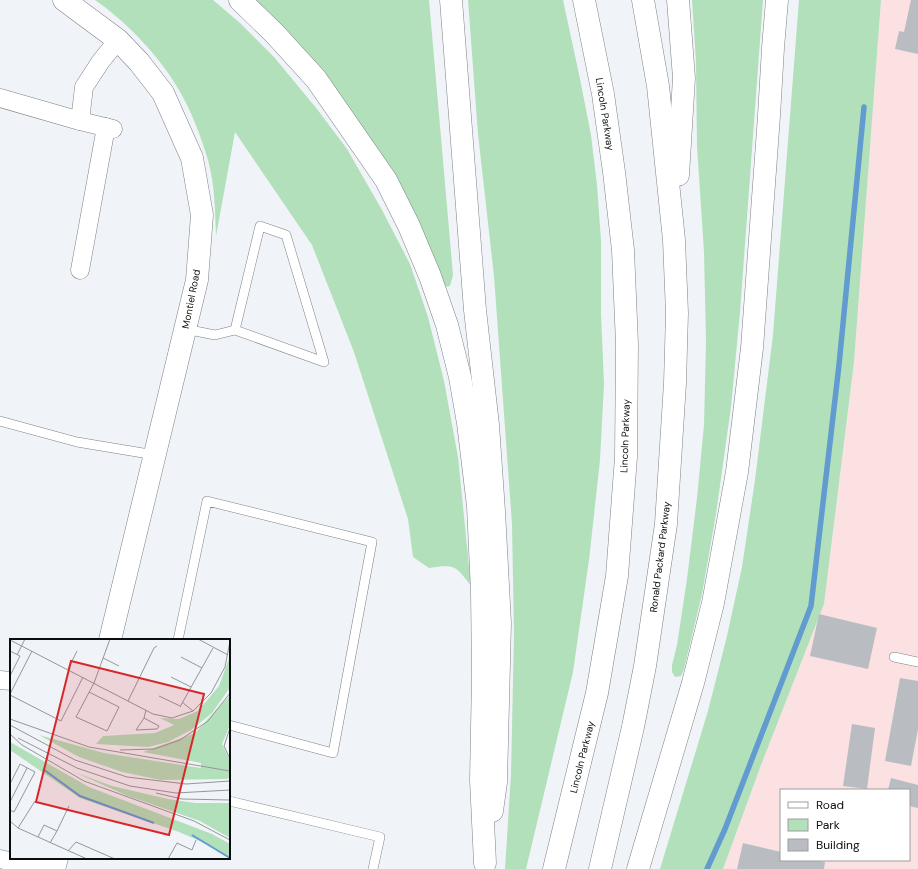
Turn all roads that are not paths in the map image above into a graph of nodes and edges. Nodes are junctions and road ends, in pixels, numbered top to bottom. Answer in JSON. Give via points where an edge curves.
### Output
{"nodes":[{"id":1,"x":64,"y":0,"type":"edge"},
{"id":2,"x":240,"y":0,"type":"edge"},
{"id":3,"x":451,"y":0,"type":"edge"},
{"id":4,"x":584,"y":0,"type":"edge"},
{"id":5,"x":643,"y":0,"type":"edge"},
{"id":6,"x":678,"y":0,"type":"edge"},
{"id":7,"x":777,"y":0,"type":"edge"},
{"id":8,"x":118,"y":40,"type":"junction"},
{"id":9,"x":0,"y":98,"type":"edge"},
{"id":10,"x":80,"y":121,"type":"junction"},
{"id":11,"x":674,"y":240,"type":"junction"},
{"id":12,"x":80,"y":270,"type":"dead end"},
{"id":13,"x":185,"y":329,"type":"junction"},
{"id":14,"x":235,"y":330,"type":"junction"},
{"id":15,"x":0,"y":421,"type":"edge"},
{"id":16,"x":155,"y":455,"type":"junction"},
{"id":17,"x":110,"y":639,"type":"edge"},
{"id":18,"x":178,"y":639,"type":"edge"},
{"id":19,"x":894,"y":657,"type":"dead end"},
{"id":20,"x":918,"y":662,"type":"edge"},
{"id":21,"x":0,"y":680,"type":"edge"},
{"id":22,"x":10,"y":681,"type":"edge"},
{"id":23,"x":230,"y":725,"type":"edge"},
{"id":24,"x":230,"y":801,"type":"edge"},
{"id":25,"x":0,"y":859,"type":"edge"},
{"id":26,"x":57,"y":859,"type":"edge"},
{"id":27,"x":485,"y":866,"type":"edge"},
{"id":28,"x":44,"y":869,"type":"edge"},
{"id":29,"x":54,"y":869,"type":"edge"},
{"id":30,"x":372,"y":869,"type":"edge"},
{"id":31,"x":554,"y":869,"type":"edge"},
{"id":32,"x":600,"y":869,"type":"edge"},
{"id":33,"x":638,"y":869,"type":"edge"}],
"edges":[{"from":1,"to":8,"type":"main road","name":"Montiel Road"},
{"from":2,"to":27,"type":"main road","via":[[316,79],[386,180],[409,226],[447,325],[468,423],[478,506],[482,592],[481,780]]},
{"from":3,"to":27,"type":"main road","via":[[475,302],[488,425],[500,623],[496,782]]},
{"from":4,"to":31,"type":"main road","name":"Lincoln Parkway","via":[[603,94],[622,250],[627,344],[626,457],[617,576],[597,693]]},
{"from":5,"to":11,"type":"main road","via":[[658,86]]},
{"from":6,"to":11,"type":"main road","via":[[684,78]]},
{"from":7,"to":33,"type":"main road","via":[[752,348],[737,472],[713,603],[693,683]]},
{"from":8,"to":10,"type":"street","via":[[101,60],[84,88]]},
{"from":8,"to":13,"type":"main road","name":"Montiel Road","via":[[163,92],[192,158],[202,216],[197,280]]},
{"from":9,"to":10,"type":"street"},
{"from":10,"to":12,"type":"street","via":[[110,128]]},
{"from":11,"to":32,"type":"main road","name":"Ronald Packard Parkway","via":[[677,313],[666,524],[645,666]]},
{"from":13,"to":14,"type":"lane","via":[[215,335]]},
{"from":13,"to":16,"type":"main road","name":"Montiel Road"},
{"from":14,"to":14,"type":"lane","via":[[260,226],[286,234],[324,362]]},
{"from":15,"to":16,"type":"lane","via":[[77,442]]},
{"from":16,"to":17,"type":"main road","name":"Montiel Road"},
{"from":18,"to":23,"type":"lane","via":[[208,501],[372,542],[333,753]]},
{"from":19,"to":20,"type":"lane"},
{"from":21,"to":22,"type":"street"},
{"from":24,"to":30,"type":"lane","via":[[380,837]]},
{"from":25,"to":28,"type":"street"},
{"from":26,"to":29,"type":"main road"}]}
